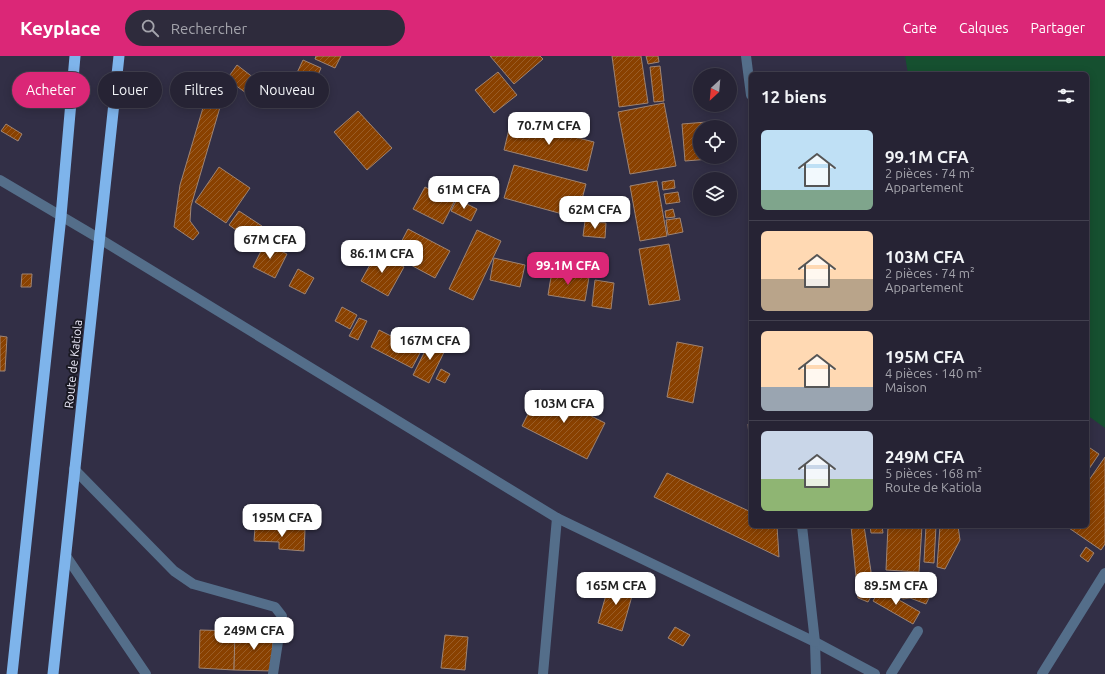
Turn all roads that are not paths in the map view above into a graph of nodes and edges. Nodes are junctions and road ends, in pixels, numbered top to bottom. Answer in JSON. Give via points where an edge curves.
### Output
{"nodes":[{"id":1,"x":75,"y":56,"type":"edge"},
{"id":2,"x":119,"y":56,"type":"edge"},
{"id":3,"x":746,"y":56,"type":"edge"},
{"id":4,"x":749,"y":80,"type":"edge"},
{"id":5,"x":0,"y":180,"type":"edge"},
{"id":6,"x":61,"y":216,"type":"junction"},
{"id":7,"x":100,"y":239,"type":"junction"},
{"id":8,"x":74,"y":469,"type":"junction"},
{"id":9,"x":556,"y":518,"type":"junction"},
{"id":10,"x":802,"y":528,"type":"edge"},
{"id":11,"x":66,"y":556,"type":"junction"},
{"id":12,"x":1105,"y":573,"type":"edge"},
{"id":13,"x":918,"y":631,"type":"dead end"},
{"id":14,"x":815,"y":642,"type":"junction"},
{"id":15,"x":12,"y":674,"type":"edge"},
{"id":16,"x":53,"y":674,"type":"edge"},
{"id":17,"x":146,"y":674,"type":"edge"},
{"id":18,"x":273,"y":674,"type":"edge"},
{"id":19,"x":543,"y":674,"type":"edge"},
{"id":20,"x":816,"y":674,"type":"edge"},
{"id":21,"x":875,"y":674,"type":"edge"},
{"id":22,"x":891,"y":674,"type":"edge"},
{"id":23,"x":1042,"y":674,"type":"edge"}],
"edges":[{"from":1,"to":6,"type":"highway"},
{"from":2,"to":7,"type":"highway","name":"Route de Katiola"},
{"from":3,"to":4,"type":"street"},
{"from":5,"to":6,"type":"street"},
{"from":6,"to":7,"type":"street"},
{"from":6,"to":15,"type":"highway"},
{"from":7,"to":8,"type":"highway","name":"Route de Katiola"},
{"from":7,"to":9,"type":"street"},
{"from":8,"to":11,"type":"highway","name":"Route de Katiola"},
{"from":8,"to":18,"type":"street","via":[[174,571],[186,580],[192,584],[275,607],[279,611],[282,616]]},
{"from":9,"to":14,"type":"street"},
{"from":9,"to":19,"type":"street"},
{"from":10,"to":14,"type":"street"},
{"from":11,"to":16,"type":"highway","name":"Route de Katiola"},
{"from":11,"to":17,"type":"street"},
{"from":12,"to":23,"type":"street"},
{"from":13,"to":22,"type":"street"},
{"from":14,"to":20,"type":"street"},
{"from":14,"to":21,"type":"street"}]}
